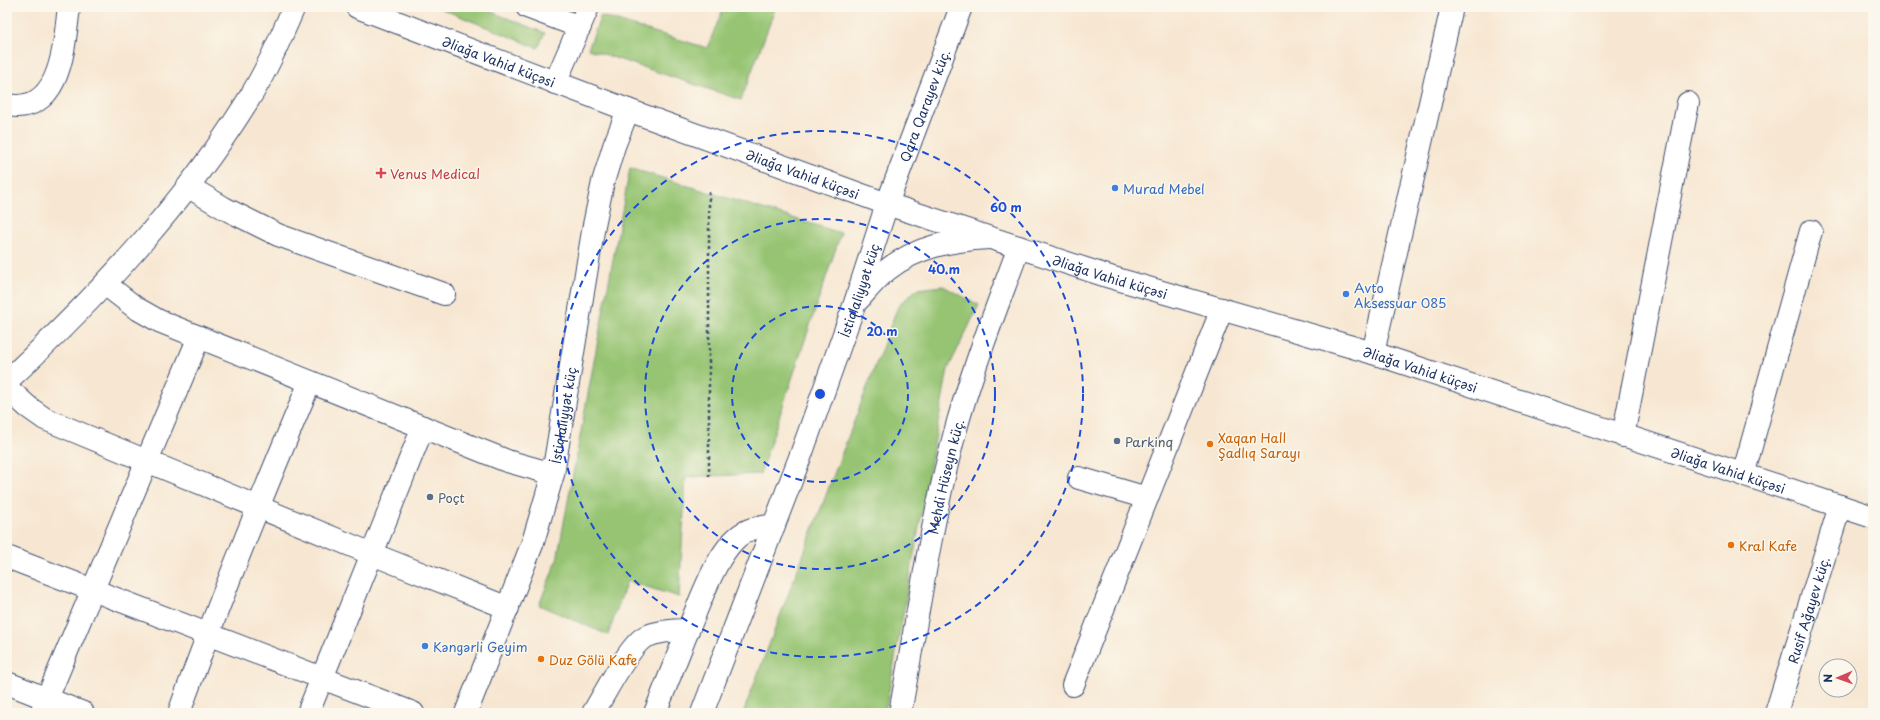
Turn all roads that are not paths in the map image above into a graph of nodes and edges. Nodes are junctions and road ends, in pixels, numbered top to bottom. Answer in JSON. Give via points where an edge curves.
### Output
{"nodes":[{"id":1,"x":69,"y":7,"type":"edge"},
{"id":2,"x":294,"y":7,"type":"edge"},
{"id":3,"x":357,"y":7,"type":"edge"},
{"id":4,"x":528,"y":7,"type":"edge"},
{"id":5,"x":588,"y":7,"type":"edge"},
{"id":6,"x":961,"y":7,"type":"edge"},
{"id":7,"x":1452,"y":7,"type":"edge"},
{"id":8,"x":580,"y":27,"type":"junction"},
{"id":9,"x":556,"y":82,"type":"junction"},
{"id":10,"x":1688,"y":103,"type":"dead end"},
{"id":11,"x":7,"y":105,"type":"edge"},
{"id":12,"x":628,"y":110,"type":"junction"},
{"id":13,"x":189,"y":187,"type":"junction"},
{"id":14,"x":887,"y":204,"type":"junction"},
{"id":15,"x":1811,"y":231,"type":"dead end"},
{"id":16,"x":990,"y":238,"type":"junction"},
{"id":17,"x":1019,"y":247,"type":"junction"},
{"id":18,"x":105,"y":284,"type":"junction"},
{"id":19,"x":444,"y":294,"type":"dead end"},
{"id":20,"x":855,"y":302,"type":"junction"},
{"id":21,"x":1222,"y":309,"type":"junction"},
{"id":22,"x":199,"y":337,"type":"junction"},
{"id":23,"x":1373,"y":353,"type":"junction"},
{"id":24,"x":7,"y":381,"type":"edge"},
{"id":25,"x":310,"y":382,"type":"junction"},
{"id":26,"x":7,"y":388,"type":"edge"},
{"id":27,"x":423,"y":427,"type":"junction"},
{"id":28,"x":1623,"y":436,"type":"junction"},
{"id":29,"x":146,"y":461,"type":"junction"},
{"id":30,"x":553,"y":474,"type":"junction"},
{"id":31,"x":1743,"y":475,"type":"junction"},
{"id":32,"x":1079,"y":478,"type":"dead end"},
{"id":33,"x":1147,"y":498,"type":"junction"},
{"id":34,"x":1840,"y":506,"type":"junction"},
{"id":35,"x":258,"y":507,"type":"junction"},
{"id":36,"x":1873,"y":517,"type":"edge"},
{"id":37,"x":774,"y":525,"type":"junction"},
{"id":38,"x":372,"y":554,"type":"junction"},
{"id":39,"x":7,"y":556,"type":"edge"},
{"id":40,"x":93,"y":590,"type":"junction"},
{"id":41,"x":508,"y":608,"type":"junction"},
{"id":42,"x":688,"y":630,"type":"junction"},
{"id":43,"x":208,"y":634,"type":"junction"},
{"id":44,"x":322,"y":678,"type":"junction"},
{"id":45,"x":7,"y":683,"type":"edge"},
{"id":46,"x":1073,"y":685,"type":"dead end"},
{"id":47,"x":44,"y":706,"type":"edge"},
{"id":48,"x":83,"y":713,"type":"edge"},
{"id":49,"x":179,"y":713,"type":"edge"},
{"id":50,"x":308,"y":713,"type":"edge"},
{"id":51,"x":414,"y":713,"type":"edge"},
{"id":52,"x":466,"y":713,"type":"edge"},
{"id":53,"x":593,"y":713,"type":"edge"},
{"id":54,"x":655,"y":713,"type":"edge"},
{"id":55,"x":702,"y":713,"type":"edge"},
{"id":56,"x":900,"y":713,"type":"edge"},
{"id":57,"x":1776,"y":713,"type":"edge"}],
"edges":[{"from":1,"to":11,"type":"street","via":[[63,58],[53,83],[37,102]]},
{"from":2,"to":13,"type":"street","via":[[248,102]]},
{"from":3,"to":9,"type":"street","name":"Əliağa Vahid küçəsi"},
{"from":4,"to":8,"type":"street"},
{"from":5,"to":8,"type":"street"},
{"from":6,"to":14,"type":"street","name":"Qara Qarayev küç."},
{"from":7,"to":23,"type":"street"},
{"from":8,"to":9,"type":"street"},
{"from":9,"to":12,"type":"street","name":"Əliağa Vahid küçəsi"},
{"from":10,"to":28,"type":"street"},
{"from":12,"to":14,"type":"street","name":"Əliağa Vahid küçəsi"},
{"from":12,"to":30,"type":"street","name":"İstiqlaliyyət küç","via":[[603,182],[594,225]]},
{"from":13,"to":18,"type":"street"},
{"from":13,"to":19,"type":"street","via":[[278,235]]},
{"from":14,"to":16,"type":"street","name":"Əliağa Vahid küçəsi"},
{"from":14,"to":20,"type":"street","name":"İstiqlaliyyət küç"},
{"from":15,"to":31,"type":"street"},
{"from":16,"to":17,"type":"street","name":"Əliağa Vahid küçəsi"},
{"from":16,"to":20,"type":"street","via":[[959,239],[936,245],[901,260]]},
{"from":17,"to":21,"type":"street","name":"Əliağa Vahid küçəsi","via":[[1110,277]]},
{"from":17,"to":56,"type":"street","name":"Mehdi Hüseyn küç.","via":[[973,373],[954,437],[932,534]]},
{"from":18,"to":22,"type":"street","via":[[136,308],[159,321]]},
{"from":18,"to":24,"type":"street"},
{"from":20,"to":37,"type":"street","name":"İstiqlaliyyət küç"},
{"from":21,"to":23,"type":"street","name":"Əliağa Vahid küçəsi"},
{"from":21,"to":33,"type":"street"},
{"from":22,"to":25,"type":"street"},
{"from":22,"to":29,"type":"street"},
{"from":23,"to":28,"type":"street","name":"Əliağa Vahid küçəsi"},
{"from":25,"to":27,"type":"street"},
{"from":25,"to":35,"type":"street"},
{"from":26,"to":29,"type":"street","via":[[45,419]]},
{"from":27,"to":30,"type":"street","via":[[507,461]]},
{"from":27,"to":38,"type":"street"},
{"from":28,"to":31,"type":"street","name":"Əliağa Vahid küçəsi"},
{"from":29,"to":35,"type":"street"},
{"from":29,"to":40,"type":"street"},
{"from":30,"to":41,"type":"street","name":"İstiqlaliyyət küç","via":[[533,542]]},
{"from":31,"to":34,"type":"street","name":"Əliağa Vahid küçəsi"},
{"from":32,"to":33,"type":"street"},
{"from":33,"to":46,"type":"street"},
{"from":34,"to":36,"type":"street","name":"Əliağa Vahid küçəsi"},
{"from":34,"to":57,"type":"street","name":"Rusif Ağayev küç."},
{"from":35,"to":38,"type":"street"},
{"from":35,"to":43,"type":"street"},
{"from":37,"to":42,"type":"street","via":[[747,530],[734,538],[719,559]]},
{"from":37,"to":55,"type":"street","name":"İstiqlaliyyət küç"},
{"from":38,"to":41,"type":"street"},
{"from":38,"to":44,"type":"street"},
{"from":39,"to":40,"type":"street"},
{"from":40,"to":43,"type":"street"},
{"from":40,"to":47,"type":"street"},
{"from":41,"to":52,"type":"street","name":"İstiqlaliyyət küç"},
{"from":42,"to":53,"type":"street","via":[[669,630],[644,637],[634,647]]},
{"from":42,"to":54,"type":"street"},
{"from":43,"to":44,"type":"street"},
{"from":43,"to":49,"type":"street"},
{"from":44,"to":50,"type":"street"},
{"from":44,"to":51,"type":"street"},
{"from":45,"to":47,"type":"street"},
{"from":47,"to":48,"type":"street"}]}
